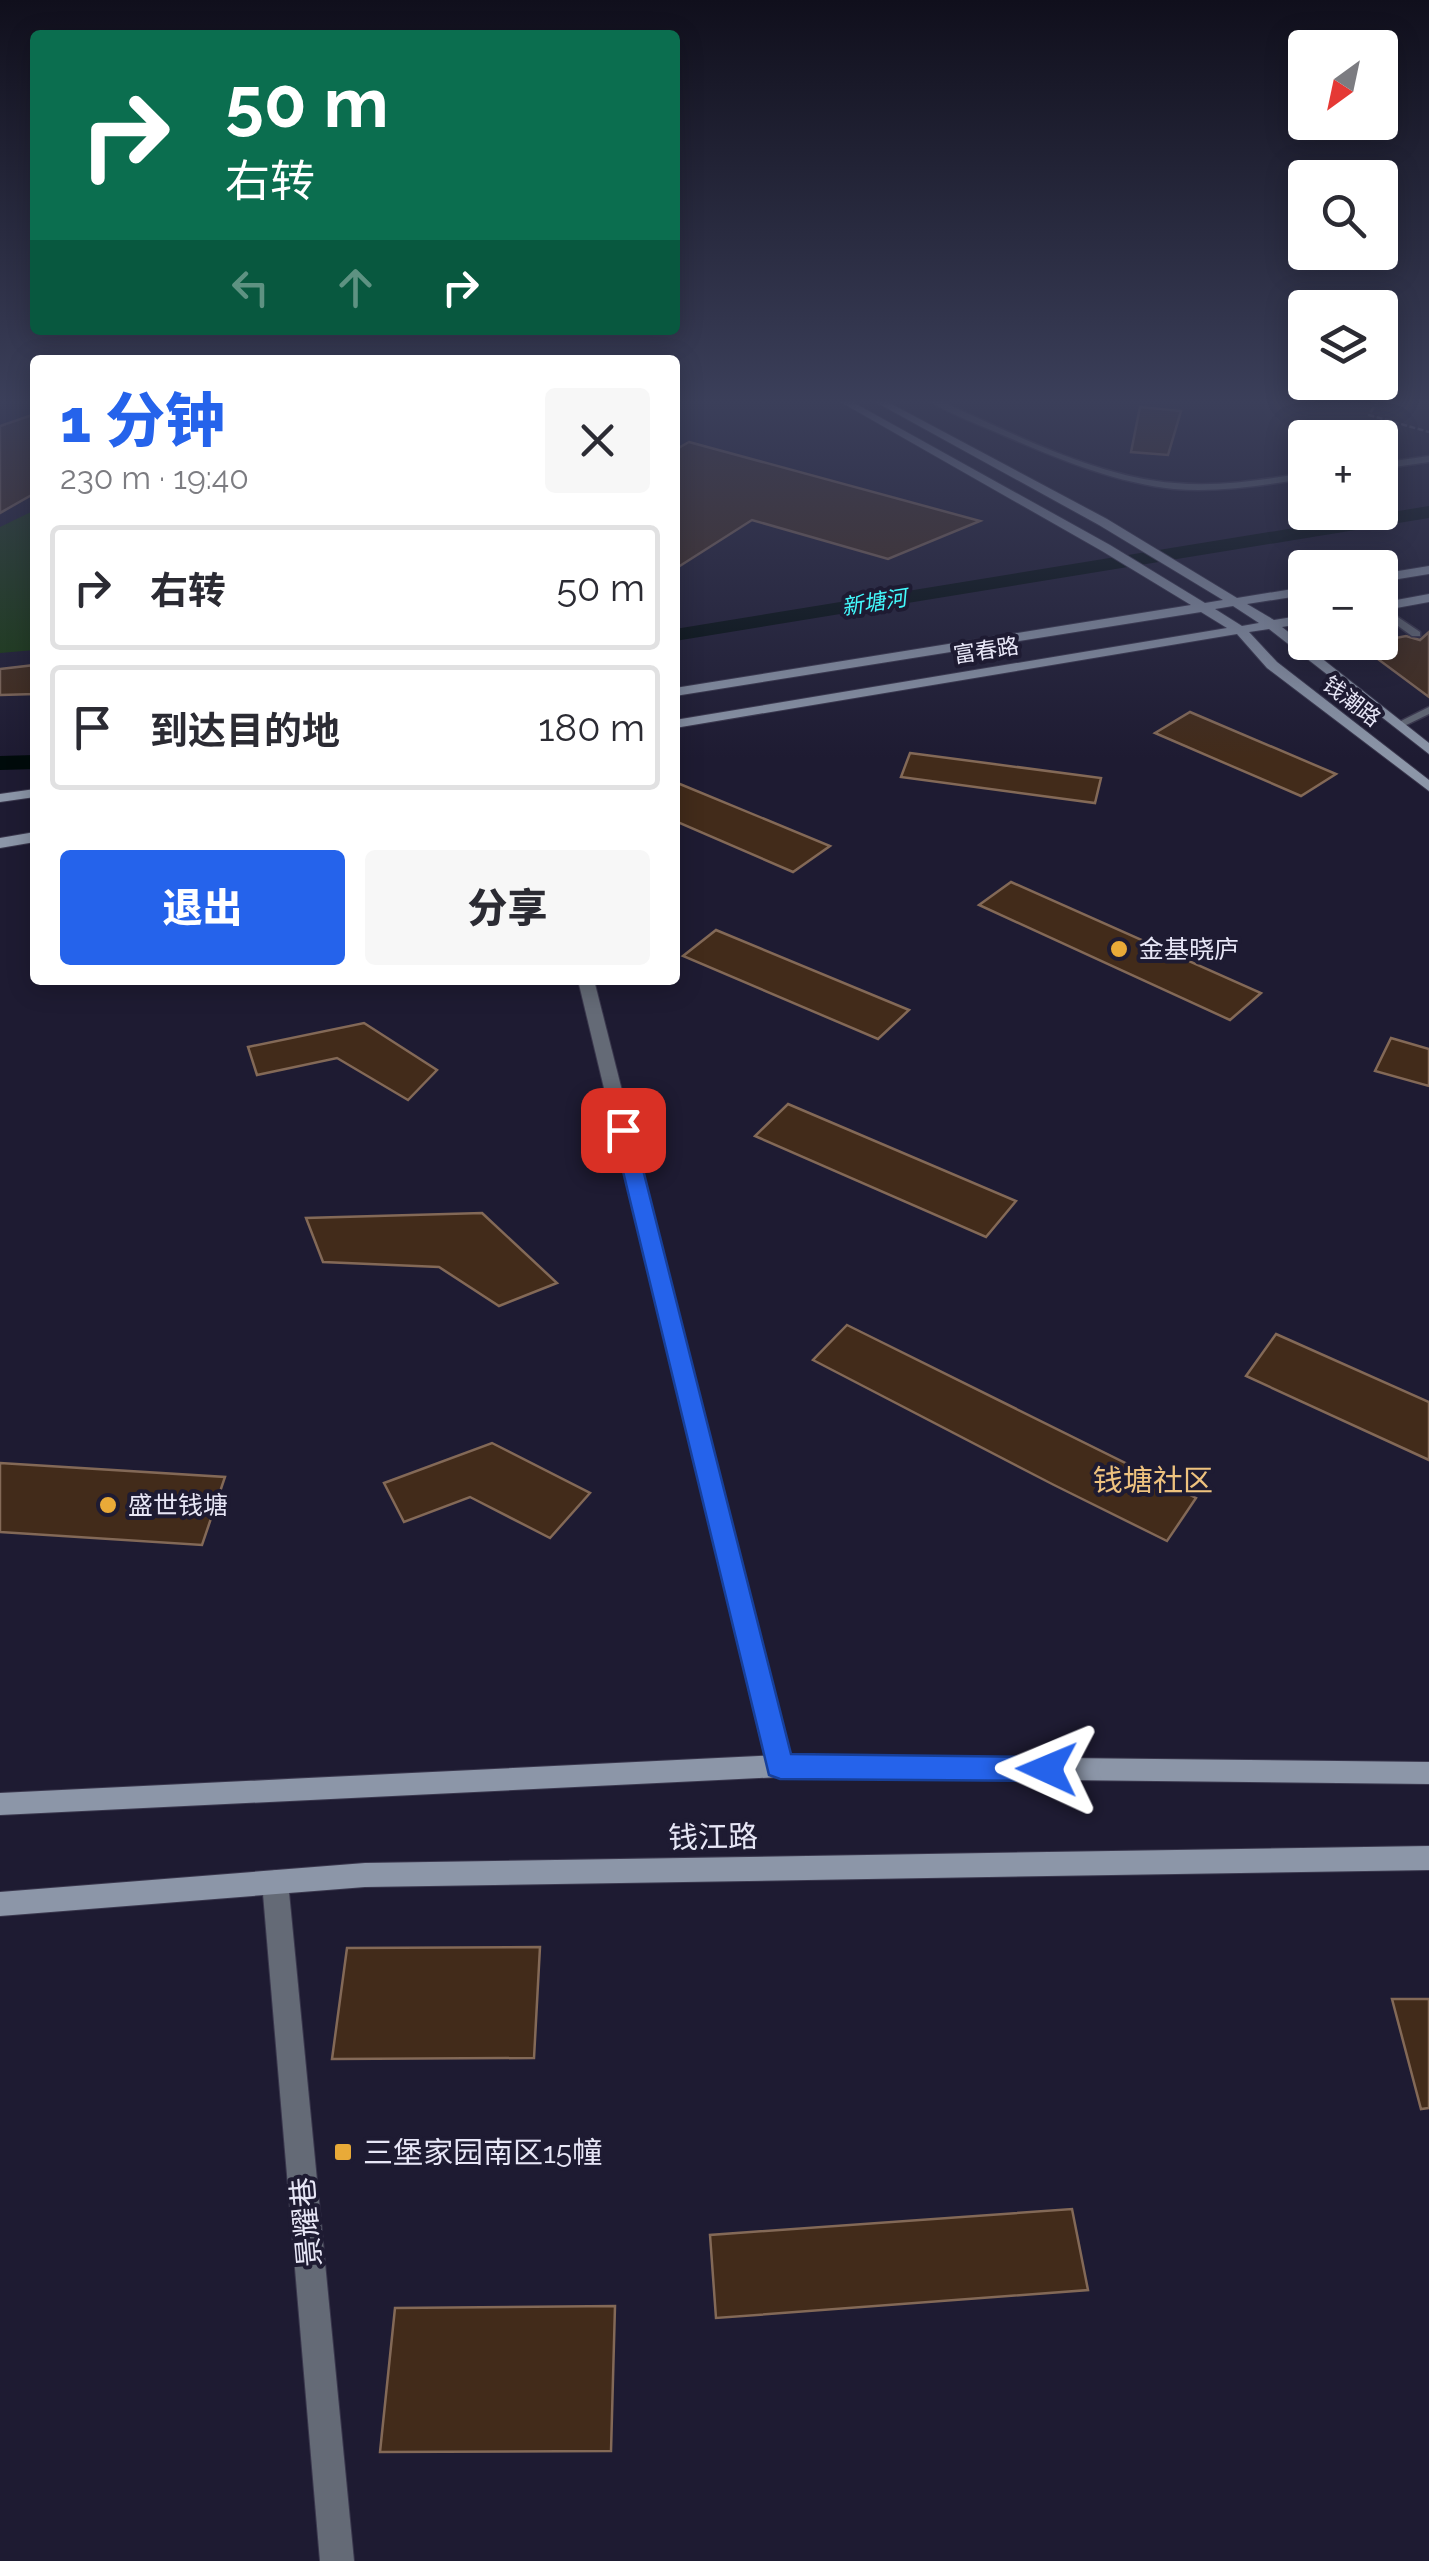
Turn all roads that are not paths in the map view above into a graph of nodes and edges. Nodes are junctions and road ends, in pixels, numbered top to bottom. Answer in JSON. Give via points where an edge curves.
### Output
{"nodes":[{"id":1,"x":1055,"y":520,"type":"edge"},
{"id":2,"x":1095,"y":520,"type":"edge"},
{"id":3,"x":1429,"y":570,"type":"edge"},
{"id":4,"x":1398,"y":575,"type":"edge"},
{"id":5,"x":1288,"y":595,"type":"edge"},
{"id":6,"x":1429,"y":598,"type":"edge"},
{"id":7,"x":1237,"y":604,"type":"junction"},
{"id":8,"x":1398,"y":604,"type":"edge"},
{"id":9,"x":1206,"y":609,"type":"junction"},
{"id":10,"x":1398,"y":620,"type":"edge"},
{"id":11,"x":1288,"y":622,"type":"edge"},
{"id":12,"x":1272,"y":625,"type":"junction"},
{"id":13,"x":1240,"y":630,"type":"junction"},
{"id":14,"x":1416,"y":634,"type":"dead end"},
{"id":15,"x":680,"y":691,"type":"edge"},
{"id":16,"x":1429,"y":710,"type":"edge"},
{"id":17,"x":680,"y":723,"type":"edge"},
{"id":18,"x":1398,"y":724,"type":"junction"},
{"id":19,"x":1429,"y":750,"type":"edge"},
{"id":20,"x":1429,"y":787,"type":"edge"},
{"id":21,"x":30,"y":794,"type":"edge"},
{"id":22,"x":0,"y":798,"type":"edge"},
{"id":23,"x":30,"y":837,"type":"edge"},
{"id":24,"x":0,"y":843,"type":"edge"},
{"id":25,"x":587,"y":985,"type":"edge"},
{"id":26,"x":780,"y":1766,"type":"junction"},
{"id":27,"x":1429,"y":1773,"type":"edge"},
{"id":28,"x":0,"y":1804,"type":"edge"},
{"id":29,"x":1429,"y":1858,"type":"edge"},
{"id":30,"x":275,"y":1882,"type":"junction"},
{"id":31,"x":0,"y":1904,"type":"edge"},
{"id":32,"x":337,"y":2561,"type":"edge"}],
"edges":[{"from":1,"to":9,"type":"main road","name":"钱潮路"},
{"from":2,"to":7,"type":"main road","name":"钱潮路"},
{"from":3,"to":4,"type":"main road"},
{"from":5,"to":7,"type":"main road","name":"富春路"},
{"from":6,"to":8,"type":"main road"},
{"from":7,"to":9,"type":"main road","name":"富春路"},
{"from":7,"to":12,"type":"main road","name":"钱潮路"},
{"from":9,"to":13,"type":"main road","name":"钱潮路"},
{"from":9,"to":15,"type":"main road","name":"富春路"},
{"from":10,"to":14,"type":"lane"},
{"from":11,"to":12,"type":"main road","name":"富春路"},
{"from":12,"to":13,"type":"main road","name":"富春路"},
{"from":12,"to":18,"type":"main road","name":"钱潮路"},
{"from":13,"to":17,"type":"main road","name":"富春路"},
{"from":13,"to":20,"type":"main road","name":"钱潮路","via":[[1272,664]]},
{"from":16,"to":18,"type":"lane"},
{"from":18,"to":19,"type":"main road","name":"钱潮路"},
{"from":21,"to":22,"type":"main road"},
{"from":23,"to":24,"type":"main road"},
{"from":25,"to":26,"type":"street"},
{"from":26,"to":27,"type":"main road"},
{"from":26,"to":28,"type":"main road"},
{"from":29,"to":30,"type":"main road","name":"钱江路"},
{"from":30,"to":31,"type":"main road","name":"钱江路"},
{"from":30,"to":32,"type":"street","name":"景耀巷"}]}
